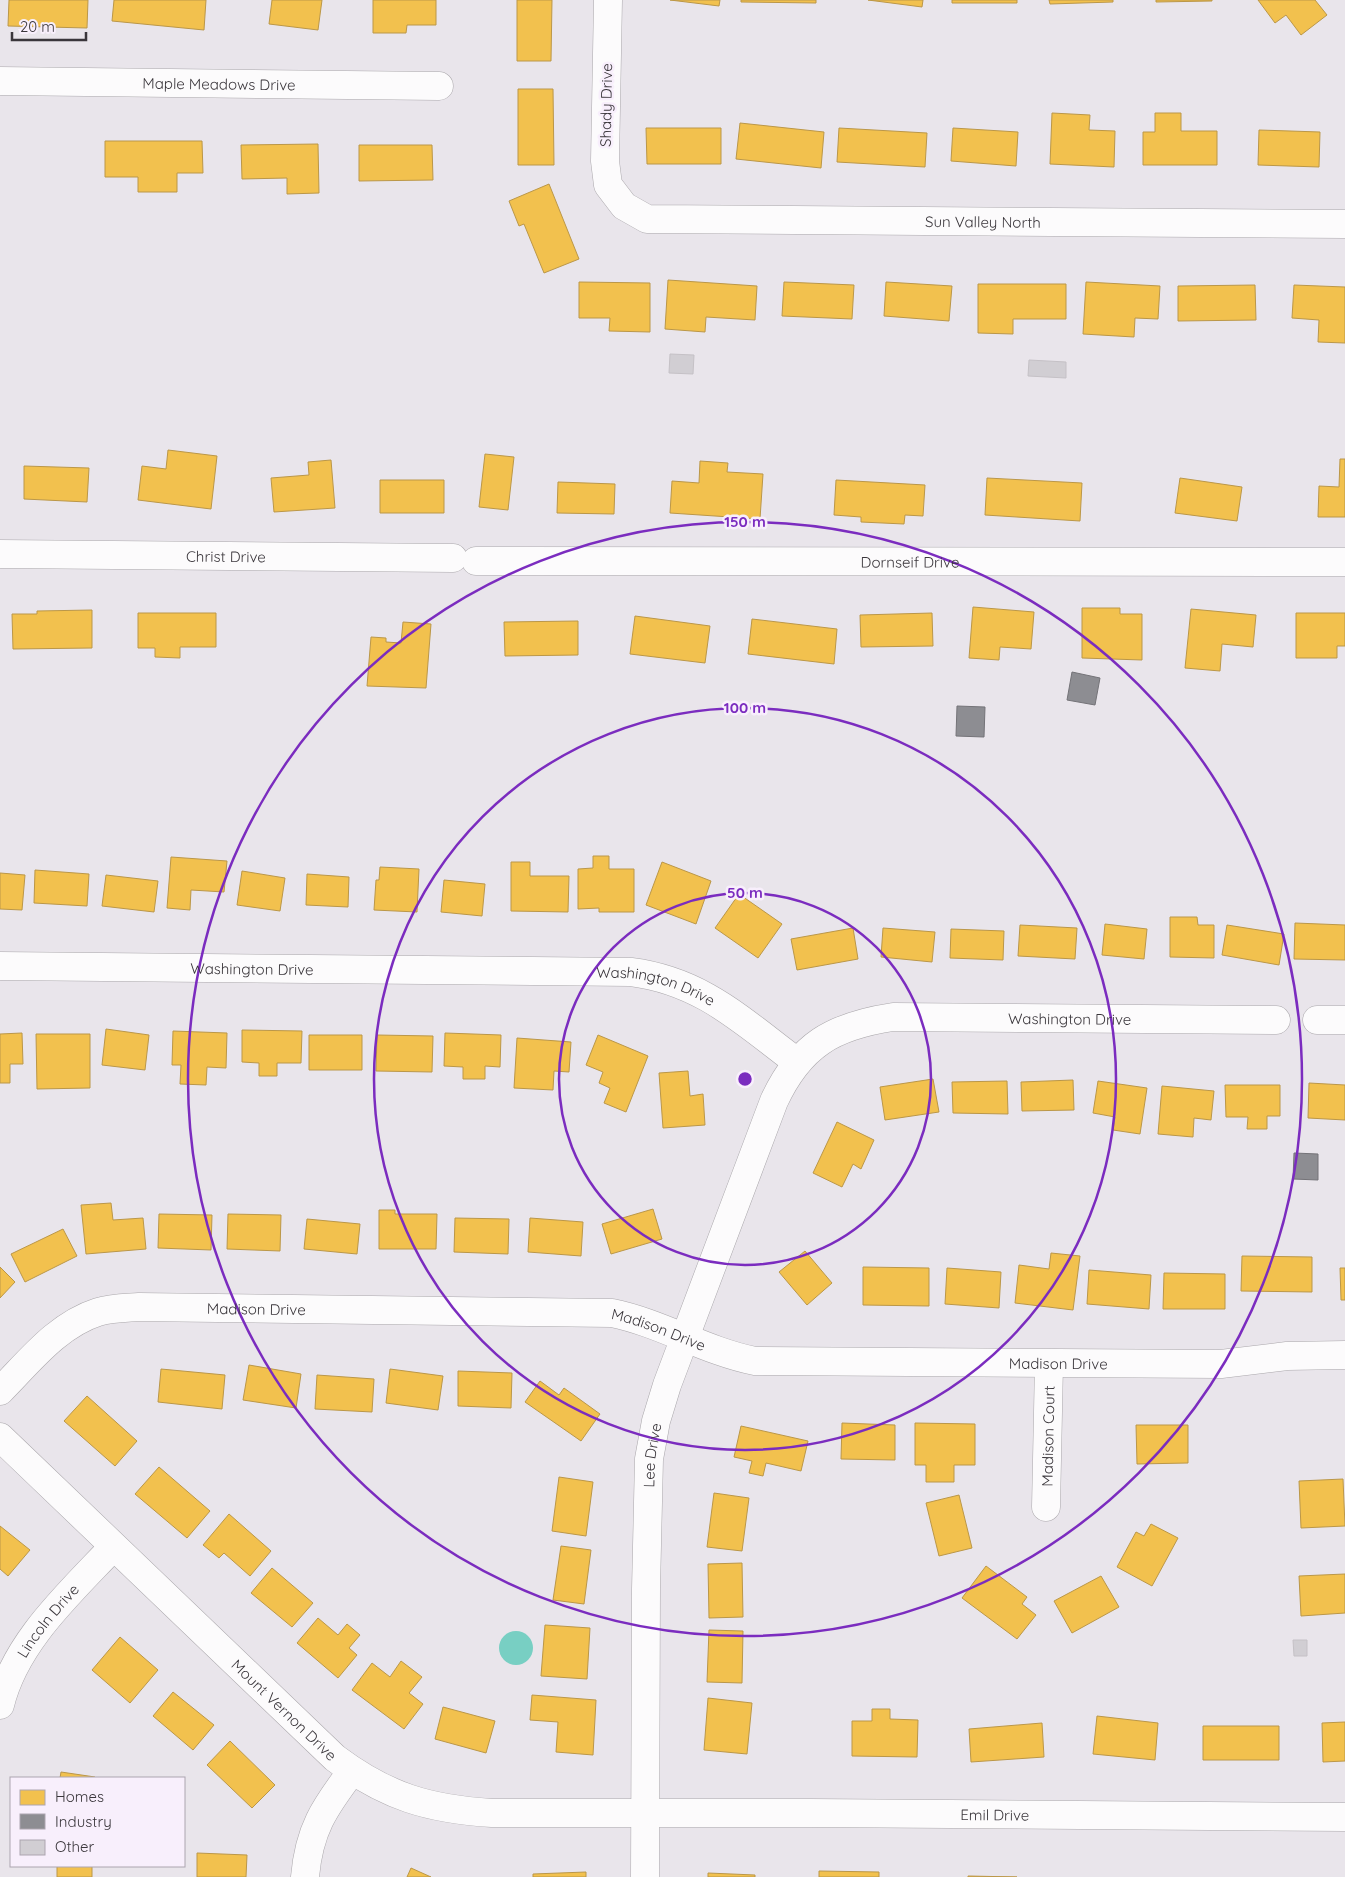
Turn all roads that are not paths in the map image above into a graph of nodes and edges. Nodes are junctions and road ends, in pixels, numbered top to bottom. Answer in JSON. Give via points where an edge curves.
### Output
{"nodes":[{"id":1,"x":608,"y":0,"type":"edge"},
{"id":2,"x":0,"y":81,"type":"edge"},
{"id":3,"x":438,"y":86,"type":"dead end"},
{"id":4,"x":624,"y":206,"type":"joint"},
{"id":5,"x":1345,"y":224,"type":"edge"},
{"id":6,"x":0,"y":554,"type":"edge"},
{"id":7,"x":464,"y":559,"type":"joint"},
{"id":8,"x":1345,"y":562,"type":"edge"},
{"id":9,"x":0,"y":966,"type":"edge"},
{"id":10,"x":1276,"y":1020,"type":"dead end"},
{"id":11,"x":1317,"y":1020,"type":"dead end"},
{"id":12,"x":1345,"y":1020,"type":"edge"},
{"id":13,"x":797,"y":1062,"type":"junction"},
{"id":14,"x":685,"y":1338,"type":"junction"},
{"id":15,"x":1345,"y":1355,"type":"edge"},
{"id":16,"x":1049,"y":1364,"type":"junction"},
{"id":17,"x":0,"y":1391,"type":"edge"},
{"id":18,"x":0,"y":1437,"type":"edge"},
{"id":19,"x":1046,"y":1507,"type":"dead end"},
{"id":20,"x":113,"y":1547,"type":"junction"},
{"id":21,"x":0,"y":1705,"type":"edge"},
{"id":22,"x":352,"y":1771,"type":"junction"},
{"id":23,"x":645,"y":1813,"type":"junction"},
{"id":24,"x":1345,"y":1817,"type":"edge"},
{"id":25,"x":305,"y":1877,"type":"edge"},
{"id":26,"x":645,"y":1877,"type":"edge"}],
"edges":[{"from":1,"to":4,"type":"street","name":"Shady Drive","via":[[605,160],[608,185]]},
{"from":2,"to":3,"type":"street","name":"Maple Meadows Drive"},
{"from":4,"to":5,"type":"street","name":"Sun Valley North","via":[[648,219]]},
{"from":6,"to":7,"type":"street","name":"Christ Drive"},
{"from":7,"to":8,"type":"street","name":"Dornseif Drive"},
{"from":9,"to":13,"type":"street","name":"Washington Drive","via":[[630,972],[668,979],[704,995]]},
{"from":10,"to":13,"type":"street","name":"Washington Drive","via":[[893,1018],[840,1030],[817,1043]]},
{"from":11,"to":12,"type":"street"},
{"from":13,"to":14,"type":"street","name":"Lee Drive","via":[[783,1080],[774,1101]]},
{"from":14,"to":16,"type":"street","name":"Madison Drive","via":[[731,1356],[755,1361]]},
{"from":14,"to":17,"type":"street","name":"Madison Drive","via":[[612,1313],[117,1308],[98,1312],[63,1330]]},
{"from":14,"to":23,"type":"street","name":"Lee Drive","via":[[658,1412],[649,1459]]},
{"from":15,"to":16,"type":"street","name":"Madison Drive","via":[[1287,1356],[1221,1364]]},
{"from":16,"to":19,"type":"street","name":"Madison Court"},
{"from":18,"to":20,"type":"street","name":"Mount Vernon Drive"},
{"from":20,"to":21,"type":"street","name":"Lincoln Drive","via":[[26,1645],[12,1671]]},
{"from":20,"to":22,"type":"street","name":"Mount Vernon Drive"},
{"from":22,"to":23,"type":"street","name":"Mount Vernon Drive","via":[[399,1796],[429,1806],[461,1811]]},
{"from":22,"to":25,"type":"street","via":[[320,1817],[312,1836]]},
{"from":23,"to":24,"type":"street","name":"Emil Drive"},
{"from":23,"to":26,"type":"street","name":"Lee Drive"}]}
